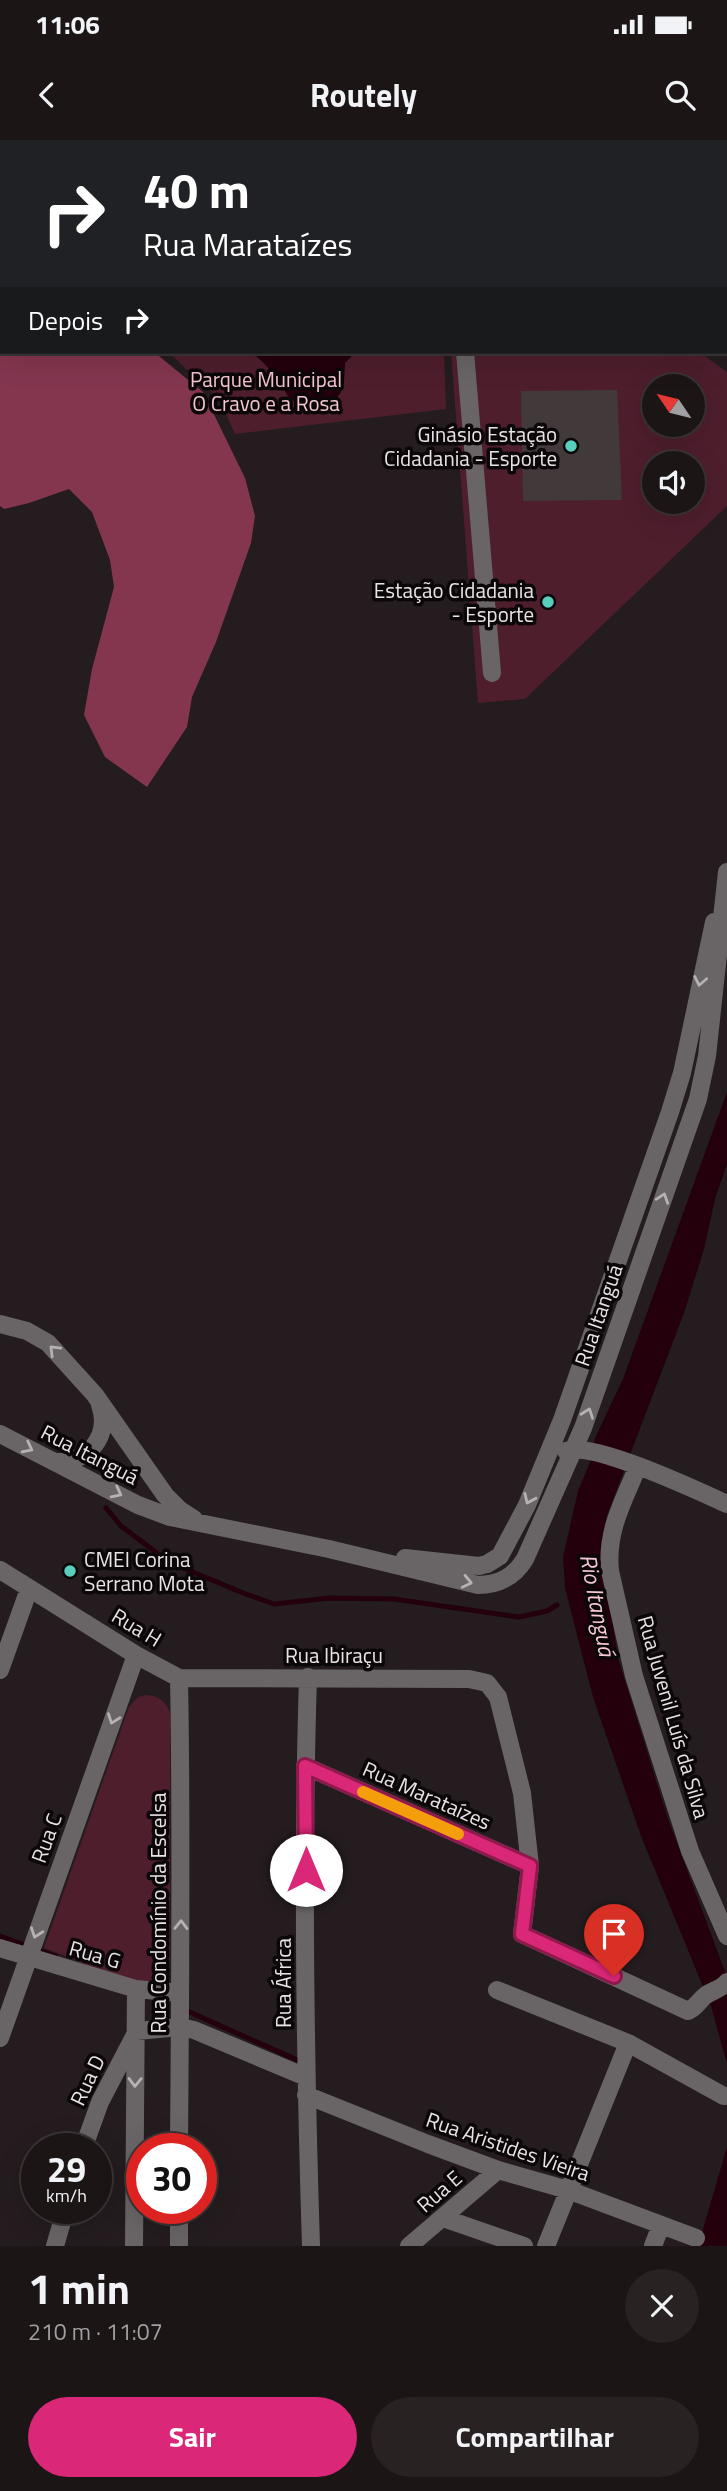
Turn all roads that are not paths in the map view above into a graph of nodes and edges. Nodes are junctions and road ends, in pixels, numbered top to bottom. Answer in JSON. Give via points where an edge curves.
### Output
{"nodes":[{"id":1,"x":465,"y":354,"type":"edge"},
{"id":2,"x":492,"y":673,"type":"dead end"},
{"id":3,"x":727,"y":870,"type":"edge"},
{"id":4,"x":0,"y":1324,"type":"edge"},
{"id":5,"x":95,"y":1395,"type":"junction"},
{"id":6,"x":0,"y":1434,"type":"edge"},
{"id":7,"x":582,"y":1450,"type":"junction"},
{"id":8,"x":547,"y":1459,"type":"junction"},
{"id":9,"x":56,"y":1462,"type":"junction"},
{"id":10,"x":634,"y":1465,"type":"junction"},
{"id":11,"x":727,"y":1504,"type":"edge"},
{"id":12,"x":200,"y":1523,"type":"junction"},
{"id":13,"x":330,"y":1549,"type":"junction"},
{"id":14,"x":0,"y":1570,"type":"edge"},
{"id":15,"x":29,"y":1589,"type":"junction"},
{"id":16,"x":136,"y":1655,"type":"junction"},
{"id":17,"x":0,"y":1670,"type":"edge"},
{"id":18,"x":308,"y":1677,"type":"junction"},
{"id":19,"x":179,"y":1678,"type":"junction"},
{"id":20,"x":305,"y":1766,"type":"junction"},
{"id":21,"x":530,"y":1866,"type":"junction"},
{"id":22,"x":727,"y":1936,"type":"edge"},
{"id":23,"x":0,"y":1948,"type":"edge"},
{"id":24,"x":27,"y":1958,"type":"junction"},
{"id":25,"x":726,"y":1984,"type":"edge"},
{"id":26,"x":136,"y":1989,"type":"junction"},
{"id":27,"x":497,"y":1990,"type":"dead end"},
{"id":28,"x":179,"y":1993,"type":"junction"},
{"id":29,"x":180,"y":2027,"type":"junction"},
{"id":30,"x":136,"y":2031,"type":"junction"},
{"id":31,"x":0,"y":2038,"type":"edge"},
{"id":32,"x":628,"y":2043,"type":"junction"},
{"id":33,"x":306,"y":2086,"type":"junction"},
{"id":34,"x":724,"y":2096,"type":"dead end"},
{"id":35,"x":89,"y":2133,"type":"edge"},
{"id":36,"x":179,"y":2133,"type":"edge"},
{"id":37,"x":499,"y":2170,"type":"junction"},
{"id":38,"x":568,"y":2190,"type":"junction"},
{"id":39,"x":440,"y":2221,"type":"junction"},
{"id":40,"x":61,"y":2224,"type":"edge"},
{"id":41,"x":179,"y":2224,"type":"edge"},
{"id":42,"x":661,"y":2224,"type":"junction"},
{"id":43,"x":696,"y":2238,"type":"dead end"},
{"id":44,"x":55,"y":2246,"type":"edge"},
{"id":45,"x":134,"y":2246,"type":"edge"},
{"id":46,"x":179,"y":2246,"type":"edge"},
{"id":47,"x":311,"y":2246,"type":"edge"},
{"id":48,"x":409,"y":2246,"type":"edge"},
{"id":49,"x":428,"y":2246,"type":"edge"},
{"id":50,"x":524,"y":2246,"type":"edge"},
{"id":51,"x":546,"y":2246,"type":"edge"},
{"id":52,"x":653,"y":2246,"type":"edge"}],
"edges":[{"from":1,"to":2,"type":"street"},
{"from":7,"to":3,"type":"street","name":"Rua Itanguá","one_way":true,"via":[[598,1387],[698,1099],[707,1056]]},
{"from":3,"to":8,"type":"street","name":"Rua Itanguá","one_way":true,"via":[[676,1095]]},
{"from":5,"to":4,"type":"street","name":"Rua Itanguá","one_way":true,"via":[[48,1343]]},
{"from":5,"to":9,"type":"street","via":[[103,1412],[98,1440],[80,1458]]},
{"from":5,"to":12,"type":"street","name":"Rua Itanguá","via":[[164,1495]]},
{"from":6,"to":9,"type":"street","name":"Rua Itanguá","one_way":true},
{"from":7,"to":8,"type":"street"},
{"from":7,"to":10,"type":"street"},
{"from":13,"to":7,"type":"street","name":"Rua Itanguá","one_way":true,"via":[[478,1585],[498,1583],[525,1559]]},
{"from":8,"to":13,"type":"street","name":"Rua Itanguá","one_way":true,"via":[[505,1550],[487,1564]]},
{"from":9,"to":12,"type":"street","name":"Rua Itanguá","one_way":true,"via":[[154,1512]]},
{"from":10,"to":11,"type":"street"},
{"from":10,"to":22,"type":"street","name":"Rua Juvenil Luís da Silva","via":[[611,1530],[610,1571],[634,1676],[690,1850]]},
{"from":12,"to":13,"type":"street","name":"Rua Itanguá"},
{"from":14,"to":15,"type":"street","name":"Rua H"},
{"from":15,"to":16,"type":"street","name":"Rua H"},
{"from":15,"to":17,"type":"street"},
{"from":16,"to":19,"type":"street","name":"Rua H"},
{"from":16,"to":24,"type":"street","name":"Rua C","one_way":true},
{"from":18,"to":19,"type":"street","name":"Rua Ibiraçu"},
{"from":18,"to":20,"type":"street","name":"Rua África"},
{"from":18,"to":21,"type":"street","name":"Rua Ibiraçu","via":[[487,1683],[498,1698],[522,1793]]},
{"from":28,"to":19,"type":"street","name":"Rua Condomínio da Escelsa","one_way":true},
{"from":20,"to":21,"type":"street","name":"Rua Marataízes"},
{"from":20,"to":33,"type":"street","name":"Rua África"},
{"from":21,"to":25,"type":"street","via":[[522,1934],[688,2011]]},
{"from":23,"to":24,"type":"street","name":"Rua G"},
{"from":24,"to":26,"type":"street","name":"Rua G"},
{"from":24,"to":31,"type":"street","name":"Rua C"},
{"from":26,"to":28,"type":"street","name":"Rua G"},
{"from":26,"to":30,"type":"street"},
{"from":27,"to":32,"type":"street"},
{"from":28,"to":29,"type":"street","name":"Rua Condomínio da Escelsa"},
{"from":29,"to":30,"type":"street"},
{"from":29,"to":33,"type":"street","name":"Rua Aristides Vieira"},
{"from":29,"to":36,"type":"street","name":"Rua Condomínio da Escelsa"},
{"from":30,"to":35,"type":"street","name":"Rua D"},
{"from":30,"to":45,"type":"street","one_way":true},
{"from":32,"to":34,"type":"street"},
{"from":32,"to":38,"type":"street"},
{"from":33,"to":37,"type":"street","name":"Rua Aristides Vieira"},
{"from":33,"to":47,"type":"street","name":"Rua África"},
{"from":37,"to":38,"type":"street","name":"Rua Aristides Vieira"},
{"from":37,"to":39,"type":"street","name":"Rua E"},
{"from":38,"to":42,"type":"street","name":"Rua Aristides Vieira"},
{"from":38,"to":51,"type":"street"},
{"from":39,"to":48,"type":"street","name":"Rua E"},
{"from":39,"to":49,"type":"street"},
{"from":39,"to":50,"type":"street"},
{"from":40,"to":44,"type":"street"},
{"from":41,"to":46,"type":"street"},
{"from":42,"to":43,"type":"street","name":"Rua Aristides Vieira"},
{"from":42,"to":52,"type":"street"}]}
